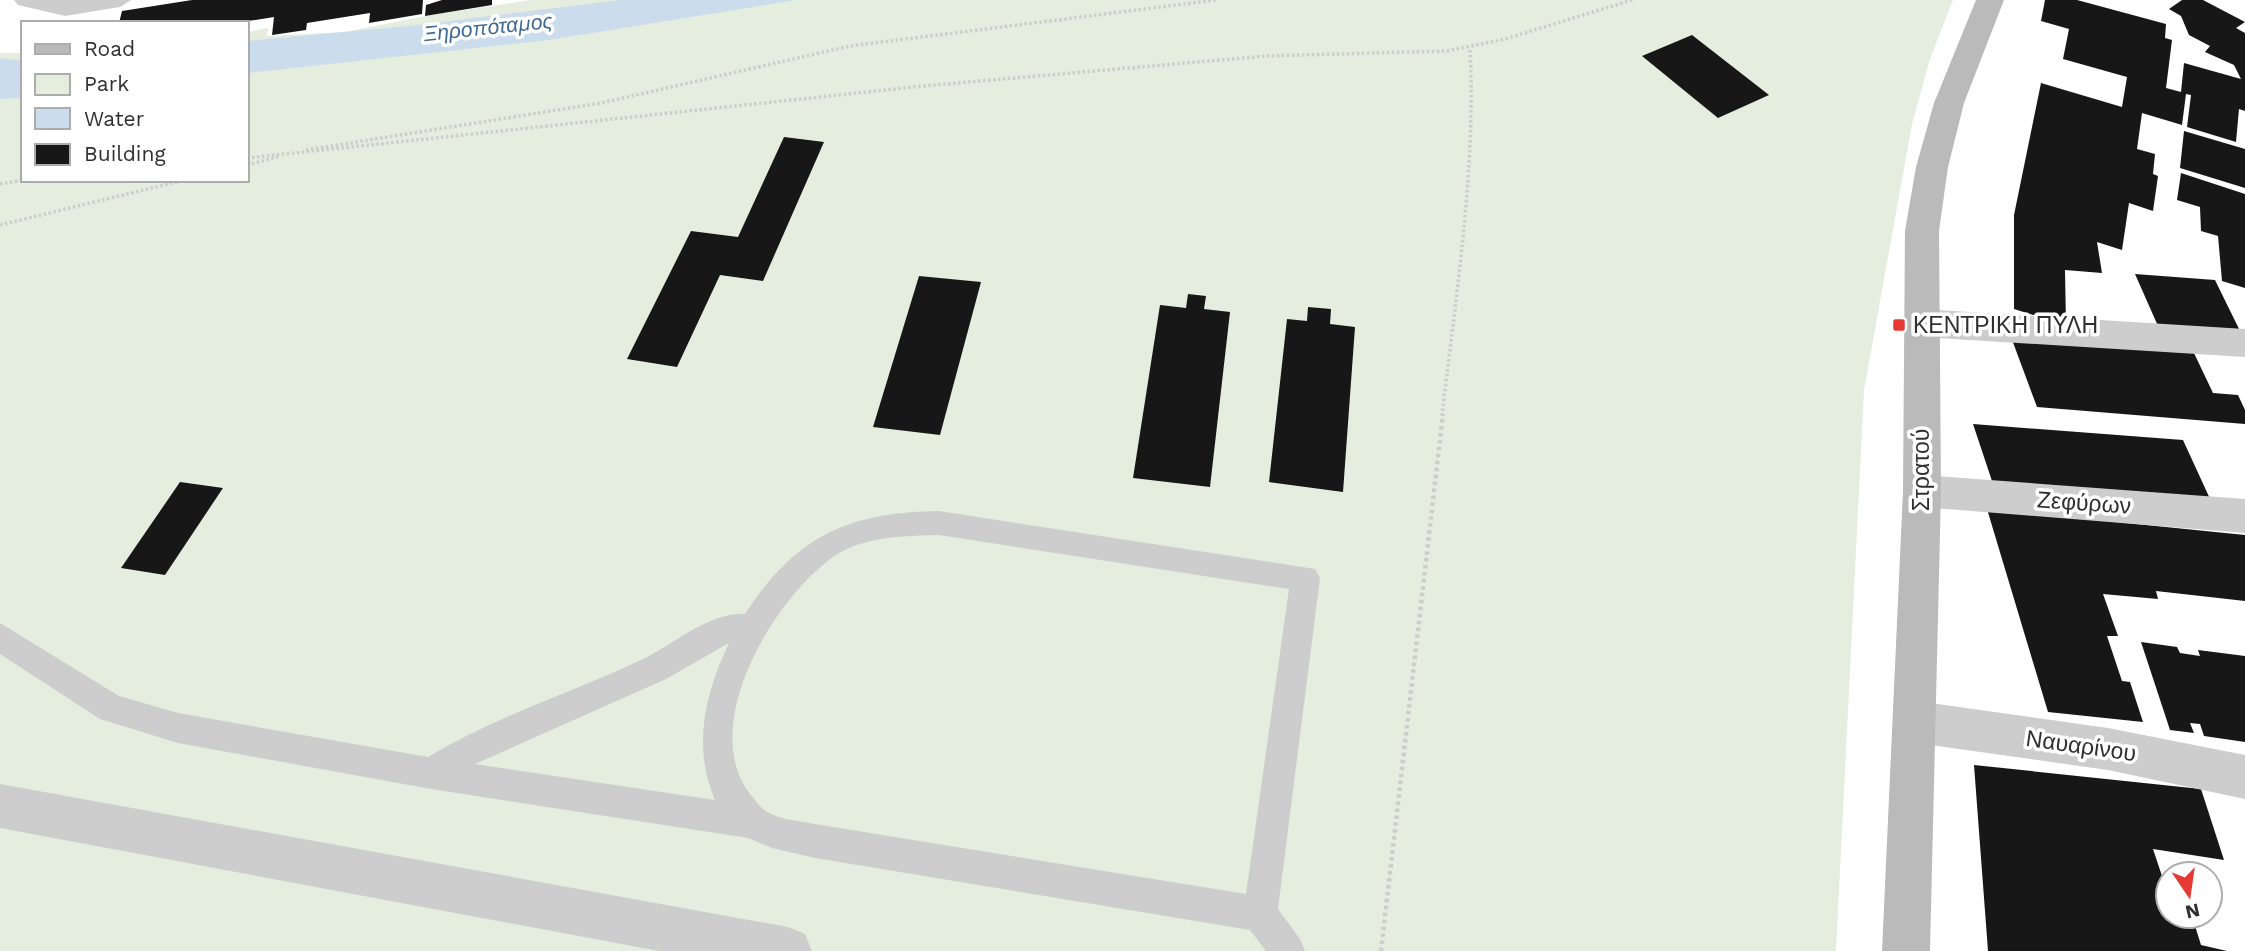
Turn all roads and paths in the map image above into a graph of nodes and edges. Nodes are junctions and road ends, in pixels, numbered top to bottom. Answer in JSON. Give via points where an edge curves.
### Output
{"nodes":[{"id":1,"x":25,"y":0,"type":"edge"},
{"id":2,"x":120,"y":0,"type":"edge"},
{"id":3,"x":1216,"y":0,"type":"edge"},
{"id":4,"x":1632,"y":0,"type":"edge"},
{"id":5,"x":1990,"y":0,"type":"edge"},
{"id":6,"x":1470,"y":48,"type":"junction"},
{"id":7,"x":294,"y":154,"type":"junction"},
{"id":8,"x":248,"y":158,"type":"edge"},
{"id":9,"x":248,"y":165,"type":"edge"},
{"id":10,"x":21,"y":180,"type":"edge"},
{"id":11,"x":177,"y":182,"type":"edge"},
{"id":12,"x":0,"y":184,"type":"edge"},
{"id":13,"x":0,"y":225,"type":"edge"},
{"id":14,"x":1921,"y":323,"type":"junction"},
{"id":15,"x":2245,"y":343,"type":"edge"},
{"id":16,"x":1922,"y":491,"type":"junction"},
{"id":17,"x":2245,"y":516,"type":"edge"},
{"id":18,"x":754,"y":628,"type":"junction"},
{"id":19,"x":0,"y":637,"type":"edge"},
{"id":20,"x":1916,"y":722,"type":"junction"},
{"id":21,"x":431,"y":773,"type":"junction"},
{"id":22,"x":2245,"y":777,"type":"edge"},
{"id":23,"x":0,"y":806,"type":"edge"},
{"id":24,"x":751,"y":821,"type":"junction"},
{"id":25,"x":1260,"y":914,"type":"junction"},
{"id":26,"x":788,"y":951,"type":"edge"},
{"id":27,"x":1288,"y":951,"type":"edge"},
{"id":28,"x":1381,"y":951,"type":"edge"},
{"id":29,"x":1906,"y":951,"type":"edge"}],
"edges":[{"from":1,"to":2,"type":"lane","via":[[65,9]]},
{"from":3,"to":7,"type":"path","via":[[849,46],[601,103]]},
{"from":4,"to":6,"type":"path"},
{"from":5,"to":14,"type":"main road","name":"Στρατού","via":[[1960,72],[1932,167],[1922,231]]},
{"from":6,"to":7,"type":"path","via":[[1266,56],[1004,79]]},
{"from":6,"to":28,"type":"path","via":[[1470,175]]},
{"from":7,"to":8,"type":"path"},
{"from":7,"to":9,"type":"path"},
{"from":10,"to":12,"type":"path"},
{"from":11,"to":13,"type":"path"},
{"from":14,"to":15,"type":"street"},
{"from":14,"to":16,"type":"main road","name":"Στρατού"},
{"from":16,"to":17,"type":"street","name":"Ζεφύρων"},
{"from":16,"to":20,"type":"main road","name":"Στρατού"},
{"from":18,"to":21,"type":"lane","via":[[718,632],[655,669],[474,747]]},
{"from":18,"to":24,"type":"lane","via":[[722,704],[716,732],[720,777],[728,796]]},
{"from":18,"to":25,"type":"lane","via":[[782,583],[806,561],[828,545],[894,525],[939,523],[1305,578]]},
{"from":19,"to":21,"type":"lane","via":[[126,716]]},
{"from":20,"to":22,"type":"street","name":"Ναυαρίνου","via":[[2108,748]]},
{"from":20,"to":29,"type":"main road","name":"Στρατού"},
{"from":21,"to":24,"type":"lane"},
{"from":23,"to":26,"type":"street"},
{"from":24,"to":25,"type":"lane","via":[[815,841]]},
{"from":25,"to":27,"type":"lane"}]}
